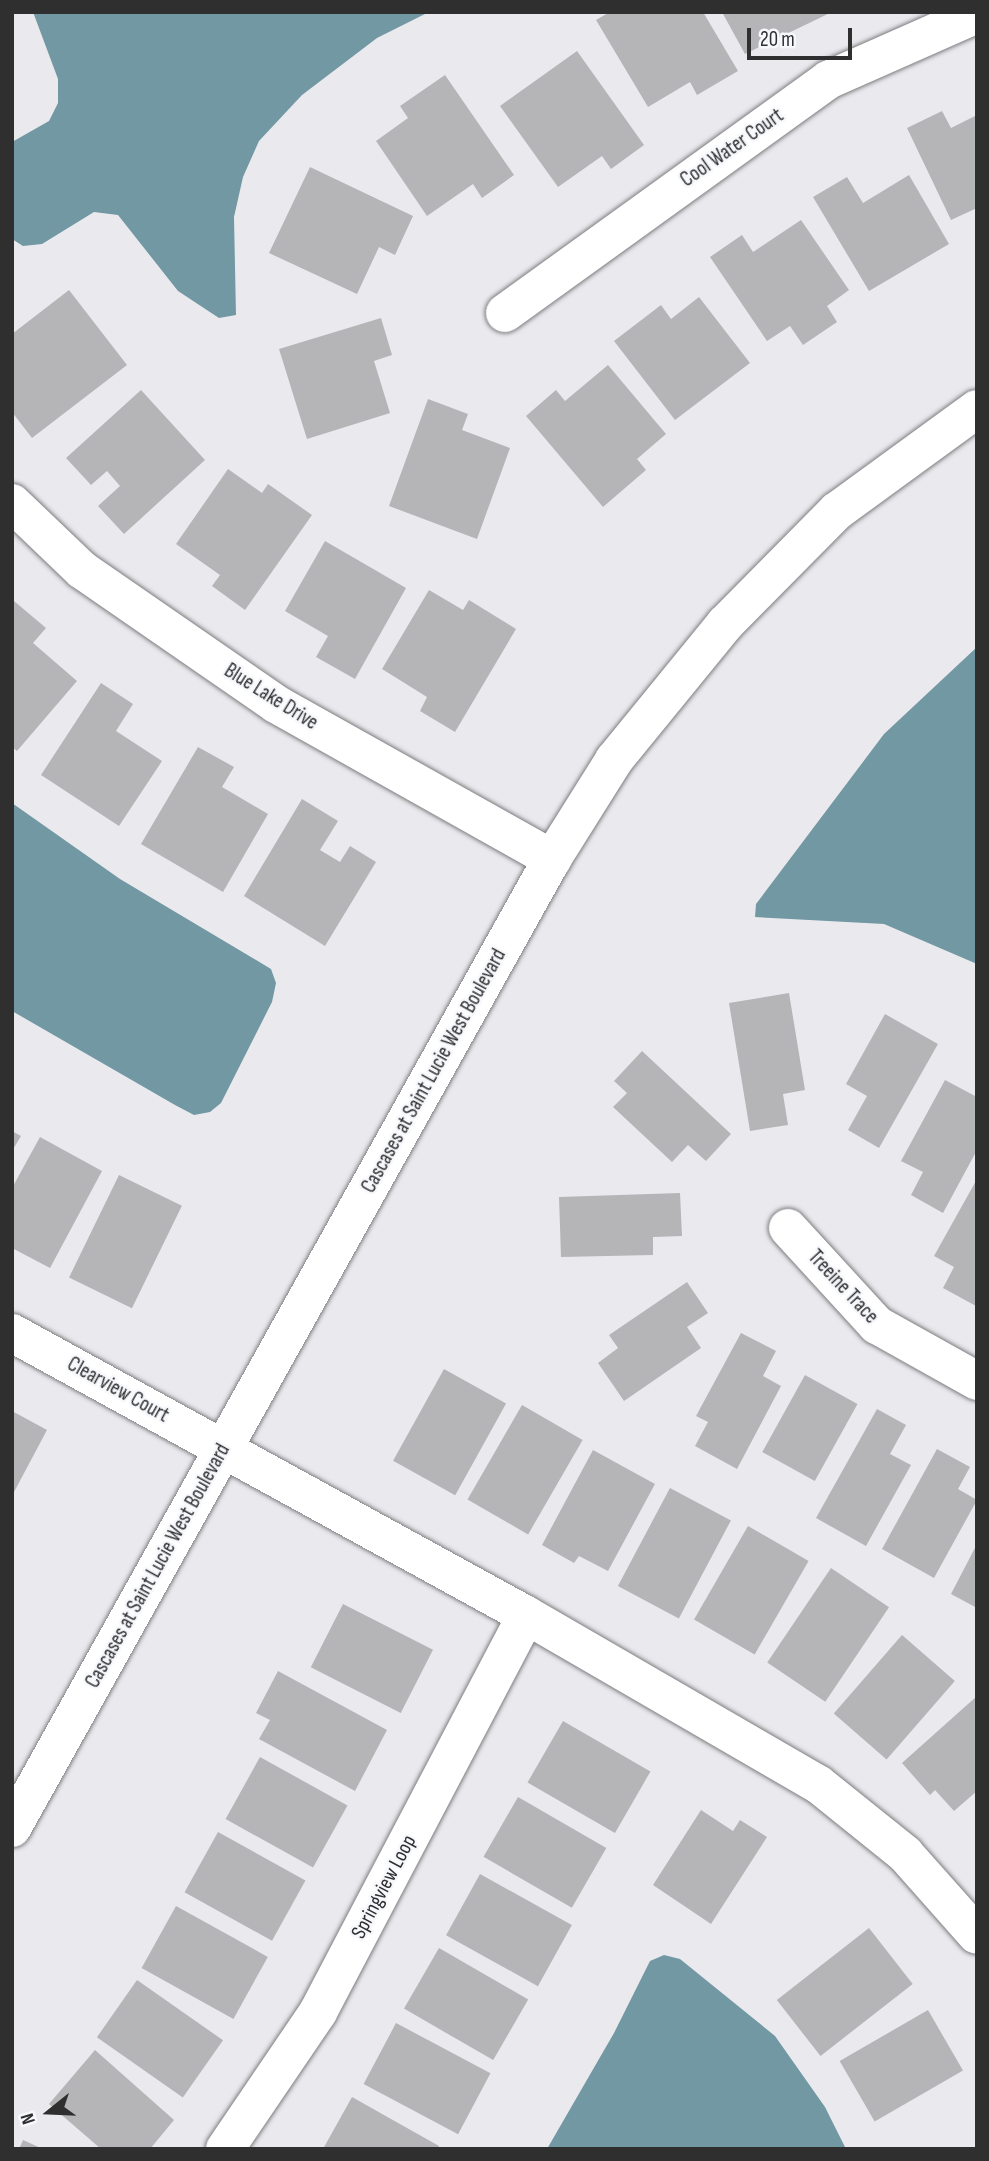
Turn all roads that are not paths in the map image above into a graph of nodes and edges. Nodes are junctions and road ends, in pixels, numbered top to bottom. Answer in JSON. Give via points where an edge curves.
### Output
{"nodes":[{"id":1,"x":977,"y":14,"type":"edge"},
{"id":2,"x":505,"y":313,"type":"dead end"},
{"id":3,"x":977,"y":409,"type":"edge"},
{"id":4,"x":12,"y":503,"type":"edge"},
{"id":5,"x":552,"y":859,"type":"junction"},
{"id":6,"x":788,"y":1228,"type":"dead end"},
{"id":7,"x":12,"y":1333,"type":"edge"},
{"id":8,"x":977,"y":1381,"type":"edge"},
{"id":9,"x":224,"y":1448,"type":"junction"},
{"id":10,"x":526,"y":1615,"type":"junction"},
{"id":11,"x":12,"y":1828,"type":"edge"},
{"id":12,"x":977,"y":1936,"type":"edge"},
{"id":13,"x":225,"y":2149,"type":"edge"}],
"edges":[{"from":1,"to":2,"type":"street","name":"Cool Water Court","via":[[828,80]]},
{"from":3,"to":5,"type":"street","name":"Cascases at Saint Lucie West Boulevard","via":[[837,511],[724,624],[614,760]]},
{"from":4,"to":5,"type":"street","name":"Blue Lake Drive","via":[[82,570],[276,704]]},
{"from":5,"to":9,"type":"street","name":"Cascases at Saint Lucie West Boulevard"},
{"from":6,"to":8,"type":"street","name":"Treeine Trace","via":[[877,1325]]},
{"from":7,"to":9,"type":"street","name":"Clearview Court"},
{"from":9,"to":10,"type":"street"},
{"from":9,"to":11,"type":"street","name":"Cascases at Saint Lucie West Boulevard"},
{"from":10,"to":12,"type":"street","via":[[818,1784],[905,1854]]},
{"from":10,"to":13,"type":"street","name":"Springview Loop","via":[[318,2012]]}]}
